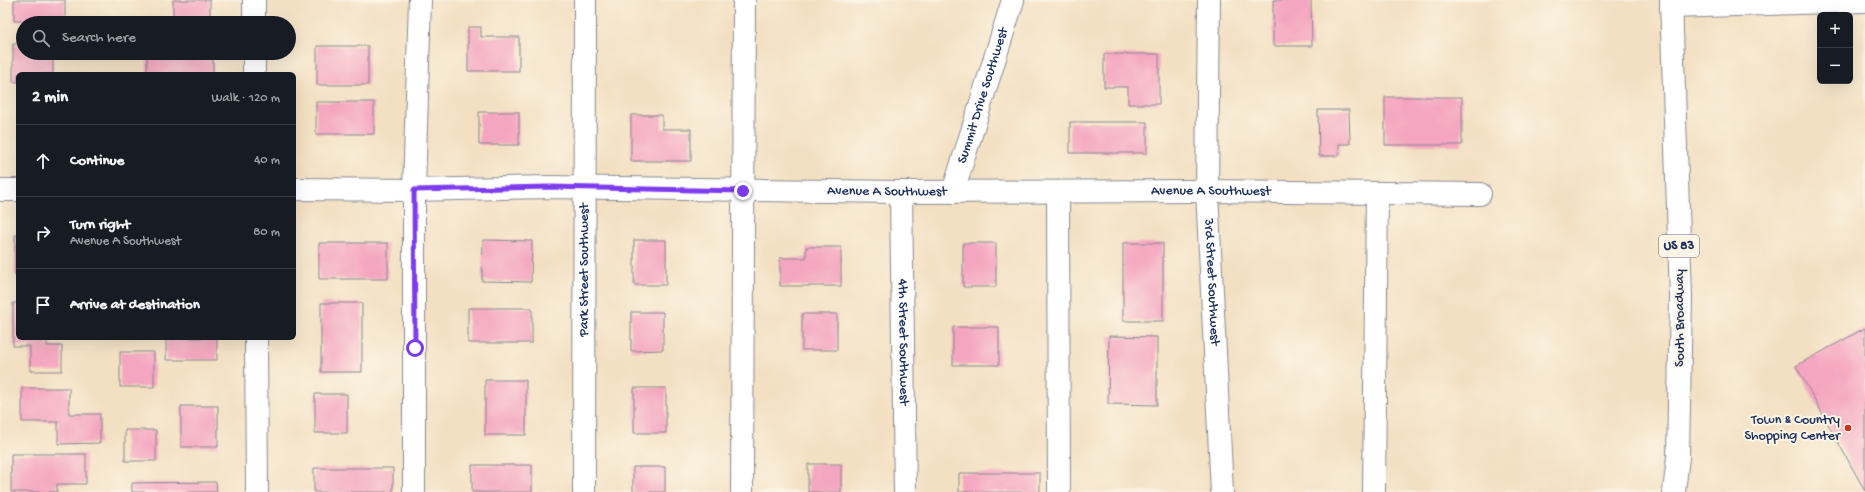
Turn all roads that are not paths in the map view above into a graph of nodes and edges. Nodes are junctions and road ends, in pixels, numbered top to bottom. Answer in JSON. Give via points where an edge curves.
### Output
{"nodes":[{"id":1,"x":254,"y":0,"type":"edge"},
{"id":2,"x":420,"y":0,"type":"edge"},
{"id":3,"x":585,"y":0,"type":"edge"},
{"id":4,"x":744,"y":0,"type":"edge"},
{"id":5,"x":1013,"y":0,"type":"edge"},
{"id":6,"x":1209,"y":0,"type":"edge"},
{"id":7,"x":1865,"y":1,"type":"edge"},
{"id":8,"x":1671,"y":3,"type":"edge"},
{"id":9,"x":254,"y":16,"type":"edge"},
{"id":10,"x":254,"y":60,"type":"edge"},
{"id":11,"x":254,"y":72,"type":"edge"},
{"id":12,"x":296,"y":189,"type":"edge"},
{"id":13,"x":585,"y":189,"type":"junction"},
{"id":14,"x":0,"y":190,"type":"edge"},
{"id":15,"x":16,"y":190,"type":"edge"},
{"id":16,"x":414,"y":190,"type":"junction"},
{"id":17,"x":743,"y":191,"type":"junction"},
{"id":18,"x":1207,"y":191,"type":"junction"},
{"id":19,"x":901,"y":192,"type":"junction"},
{"id":20,"x":954,"y":192,"type":"junction"},
{"id":21,"x":1058,"y":192,"type":"junction"},
{"id":22,"x":1377,"y":193,"type":"junction"},
{"id":23,"x":1480,"y":194,"type":"dead end"},
{"id":24,"x":256,"y":340,"type":"edge"},
{"id":25,"x":257,"y":492,"type":"edge"},
{"id":26,"x":414,"y":492,"type":"edge"},
{"id":27,"x":584,"y":492,"type":"edge"},
{"id":28,"x":742,"y":492,"type":"edge"},
{"id":29,"x":904,"y":492,"type":"edge"},
{"id":30,"x":1060,"y":492,"type":"edge"},
{"id":31,"x":1222,"y":492,"type":"edge"},
{"id":32,"x":1374,"y":492,"type":"edge"},
{"id":33,"x":1674,"y":492,"type":"edge"}],
"edges":[{"from":1,"to":9,"type":"street"},
{"from":2,"to":16,"type":"street"},
{"from":3,"to":13,"type":"street","name":"Park Street Southwest"},
{"from":4,"to":17,"type":"street"},
{"from":5,"to":20,"type":"street","name":"Summit Drive Southwest"},
{"from":6,"to":18,"type":"street","name":"3rd Street Southwest"},
{"from":7,"to":8,"type":"street"},
{"from":8,"to":33,"type":"street","name":"South Broadway","number":"US 83","via":[[1681,297],[1678,458]]},
{"from":10,"to":11,"type":"street"},
{"from":12,"to":16,"type":"street","name":"Avenue A Southwest"},
{"from":13,"to":16,"type":"street","name":"Avenue A Southwest","via":[[549,187]]},
{"from":13,"to":17,"type":"street","name":"Avenue A Southwest"},
{"from":13,"to":27,"type":"street","name":"Park Street Southwest"},
{"from":14,"to":15,"type":"street"},
{"from":16,"to":26,"type":"street"},
{"from":17,"to":19,"type":"street","name":"Avenue A Southwest"},
{"from":17,"to":28,"type":"street"},
{"from":18,"to":21,"type":"street","name":"Avenue A Southwest"},
{"from":18,"to":22,"type":"street","name":"Avenue A Southwest"},
{"from":18,"to":31,"type":"street","name":"3rd Street Southwest"},
{"from":19,"to":20,"type":"street","name":"Avenue A Southwest"},
{"from":19,"to":29,"type":"street","name":"4th Street Southwest"},
{"from":20,"to":21,"type":"street","name":"Avenue A Southwest"},
{"from":21,"to":30,"type":"street"},
{"from":22,"to":23,"type":"street","name":"Avenue A Southwest"},
{"from":22,"to":32,"type":"street"},
{"from":24,"to":25,"type":"street"}]}
